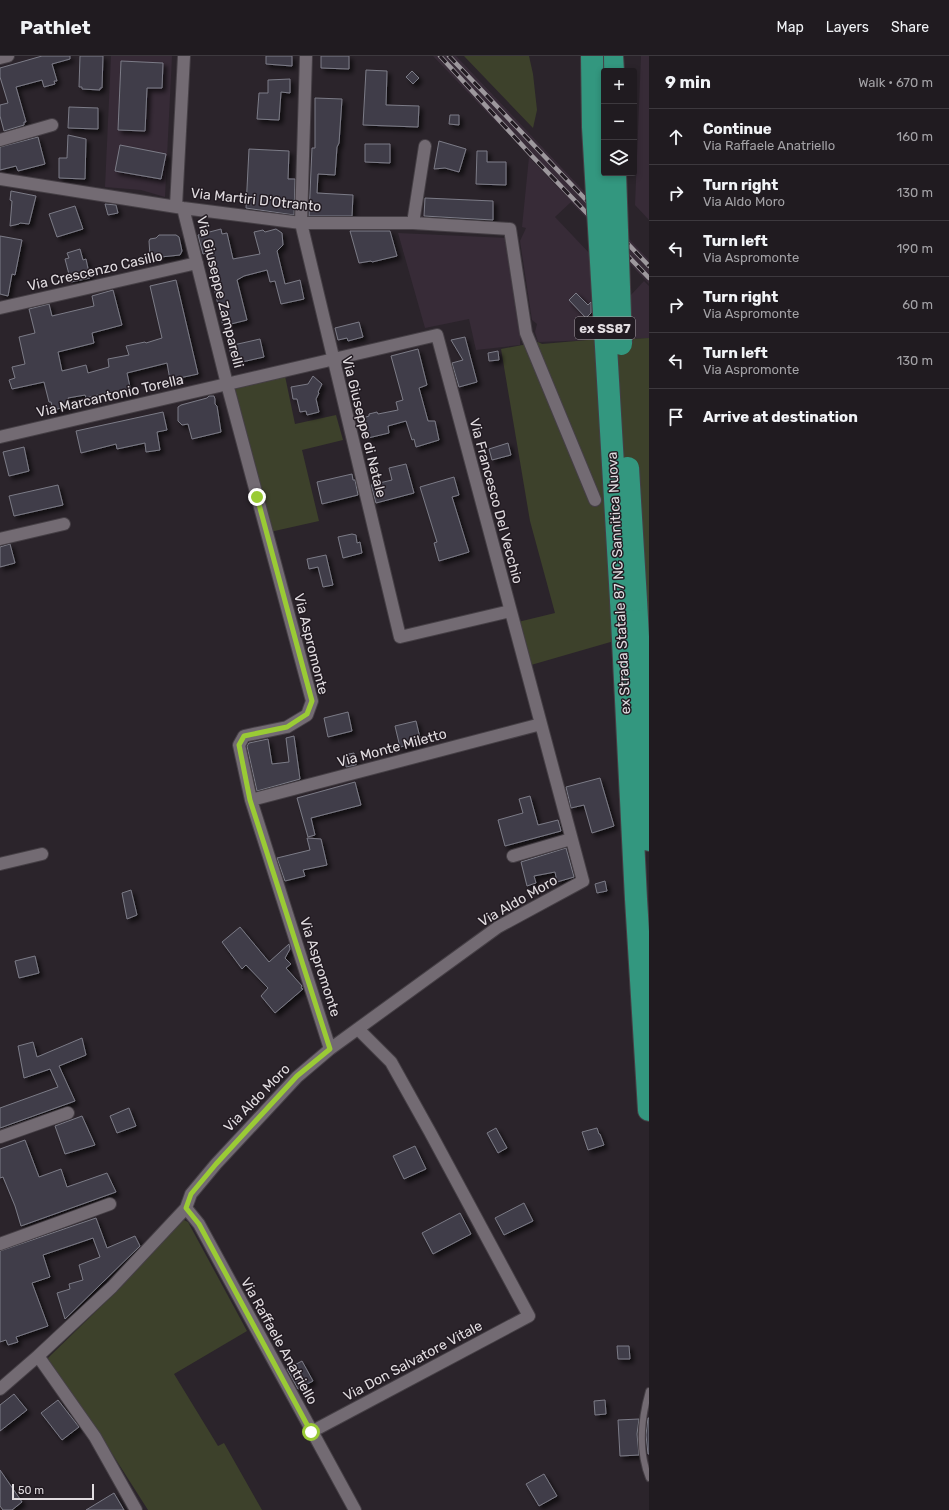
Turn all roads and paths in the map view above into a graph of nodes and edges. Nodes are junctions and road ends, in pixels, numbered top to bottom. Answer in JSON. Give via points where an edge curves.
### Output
{"nodes":[{"id":1,"x":8,"y":56,"type":"edge"},
{"id":2,"x":184,"y":56,"type":"edge"},
{"id":3,"x":306,"y":56,"type":"edge"},
{"id":4,"x":592,"y":56,"type":"edge"},
{"id":5,"x":612,"y":56,"type":"edge"},
{"id":6,"x":0,"y":58,"type":"edge"},
{"id":7,"x":612,"y":68,"type":"edge"},
{"id":8,"x":52,"y":125,"type":"dead end"},
{"id":9,"x":0,"y":140,"type":"edge"},
{"id":10,"x":425,"y":146,"type":"dead end"},
{"id":11,"x":616,"y":176,"type":"edge"},
{"id":12,"x":0,"y":179,"type":"edge"},
{"id":13,"x":180,"y":207,"type":"junction"},
{"id":14,"x":301,"y":223,"type":"junction"},
{"id":15,"x":412,"y":223,"type":"junction"},
{"id":16,"x":197,"y":263,"type":"junction"},
{"id":17,"x":0,"y":308,"type":"edge"},
{"id":18,"x":332,"y":359,"type":"junction"},
{"id":19,"x":227,"y":384,"type":"junction"},
{"id":20,"x":0,"y":437,"type":"edge"},
{"id":21,"x":595,"y":500,"type":"dead end"},
{"id":22,"x":64,"y":524,"type":"dead end"},
{"id":23,"x":0,"y":539,"type":"edge"},
{"id":24,"x":629,"y":600,"type":"junction"},
{"id":25,"x":510,"y":611,"type":"junction"},
{"id":26,"x":541,"y":724,"type":"junction"},
{"id":27,"x":250,"y":800,"type":"junction"},
{"id":28,"x":571,"y":839,"type":"junction"},
{"id":29,"x":649,"y":840,"type":"edge"},
{"id":30,"x":42,"y":854,"type":"dead end"},
{"id":31,"x":513,"y":856,"type":"dead end"},
{"id":32,"x":0,"y":864,"type":"edge"},
{"id":33,"x":583,"y":881,"type":"joint"},
{"id":34,"x":358,"y":1029,"type":"junction"},
{"id":35,"x":330,"y":1049,"type":"junction"},
{"id":36,"x":649,"y":1110,"type":"edge"},
{"id":37,"x":68,"y":1113,"type":"dead end"},
{"id":38,"x":0,"y":1137,"type":"edge"},
{"id":39,"x":110,"y":1204,"type":"dead end"},
{"id":40,"x":186,"y":1208,"type":"junction"},
{"id":41,"x":0,"y":1244,"type":"edge"},
{"id":42,"x":38,"y":1356,"type":"junction"},
{"id":43,"x":0,"y":1389,"type":"edge"},
{"id":44,"x":649,"y":1391,"type":"edge"},
{"id":45,"x":311,"y":1432,"type":"junction"},
{"id":46,"x":649,"y":1478,"type":"edge"},
{"id":47,"x":136,"y":1510,"type":"edge"},
{"id":48,"x":355,"y":1510,"type":"edge"}],
"edges":[{"from":1,"to":6,"type":"street"},
{"from":2,"to":13,"type":"street","name":"Via Giuseppe Zamparelli"},
{"from":3,"to":14,"type":"street","name":"Via Giuseppe di Natale"},
{"from":4,"to":24,"type":"highway","name":"ex Strada Statale 87 NC Sannitica Nuova","number":"ex SS87","bridge":true,"via":[[593,127]]},
{"from":5,"to":7,"type":"highway"},
{"from":8,"to":9,"type":"street"},
{"from":10,"to":15,"type":"street"},
{"from":11,"to":24,"type":"highway","name":"ex Strada Statale 87 NC Sannitica Nuova","number":"ex SS87","bridge":true},
{"from":12,"to":13,"type":"street","name":"Via Martiri D'Otranto"},
{"from":13,"to":14,"type":"street","name":"Via Martiri D'Otranto"},
{"from":13,"to":16,"type":"street","name":"Via Giuseppe Zamparelli"},
{"from":14,"to":15,"type":"street","name":"Via Martiri D'Otranto"},
{"from":14,"to":18,"type":"street","name":"Via Giuseppe di Natale"},
{"from":15,"to":21,"type":"street","name":"Via Martiri D'Otranto","via":[[510,229],[526,333]]},
{"from":16,"to":17,"type":"street","name":"Via Crescenzo Casillo"},
{"from":16,"to":19,"type":"street","name":"Via Giuseppe Zamparelli"},
{"from":18,"to":19,"type":"street","name":"Via Francesco Del Vecchio"},
{"from":18,"to":25,"type":"street","name":"Via Francesco Del Vecchio","via":[[437,335]]},
{"from":18,"to":25,"type":"street","name":"Via Giuseppe di Natale","via":[[400,637]]},
{"from":19,"to":20,"type":"street","name":"Via Marcantonio Torella"},
{"from":19,"to":27,"type":"street","name":"Via Aspromonte","via":[[312,701],[307,714],[287,727],[244,736],[239,745]]},
{"from":22,"to":23,"type":"street"},
{"from":24,"to":29,"type":"highway","name":"ex Strada Statale 87 NC Sannitica Nuova"},
{"from":24,"to":36,"type":"highway","name":"ex Strada Statale 87 NC Sannitica Nuova","number":"ex SS87","via":[[636,899]]},
{"from":25,"to":26,"type":"street","name":"Via Francesco Del Vecchio"},
{"from":26,"to":27,"type":"street","name":"Via Monte Miletto"},
{"from":26,"to":28,"type":"street","name":"Via Francesco Del Vecchio"},
{"from":27,"to":35,"type":"street","name":"Via Aspromonte"},
{"from":28,"to":31,"type":"street"},
{"from":28,"to":33,"type":"street","name":"Via Francesco Del Vecchio"},
{"from":30,"to":32,"type":"street"},
{"from":33,"to":34,"type":"street","name":"Via Aldo Moro","via":[[498,927]]},
{"from":34,"to":35,"type":"street","name":"Via Aldo Moro"},
{"from":34,"to":45,"type":"street","name":"Via Don Salvatore Vitale","via":[[391,1062],[528,1316]]},
{"from":35,"to":40,"type":"street","name":"Via Aldo Moro","via":[[297,1076],[216,1164],[191,1194]]},
{"from":37,"to":38,"type":"street"},
{"from":39,"to":41,"type":"street"},
{"from":40,"to":42,"type":"street","name":"Via Aldo Moro","via":[[112,1287]]},
{"from":40,"to":45,"type":"street","name":"Via Raffaele Anatriello","via":[[199,1224]]},
{"from":42,"to":43,"type":"street","name":"Via Aldo Moro"},
{"from":42,"to":47,"type":"street","via":[[95,1437]]},
{"from":44,"to":46,"type":"lane","via":[[642,1414],[642,1455]]},
{"from":45,"to":48,"type":"street","name":"Via Raffaele Anatriello"}]}
